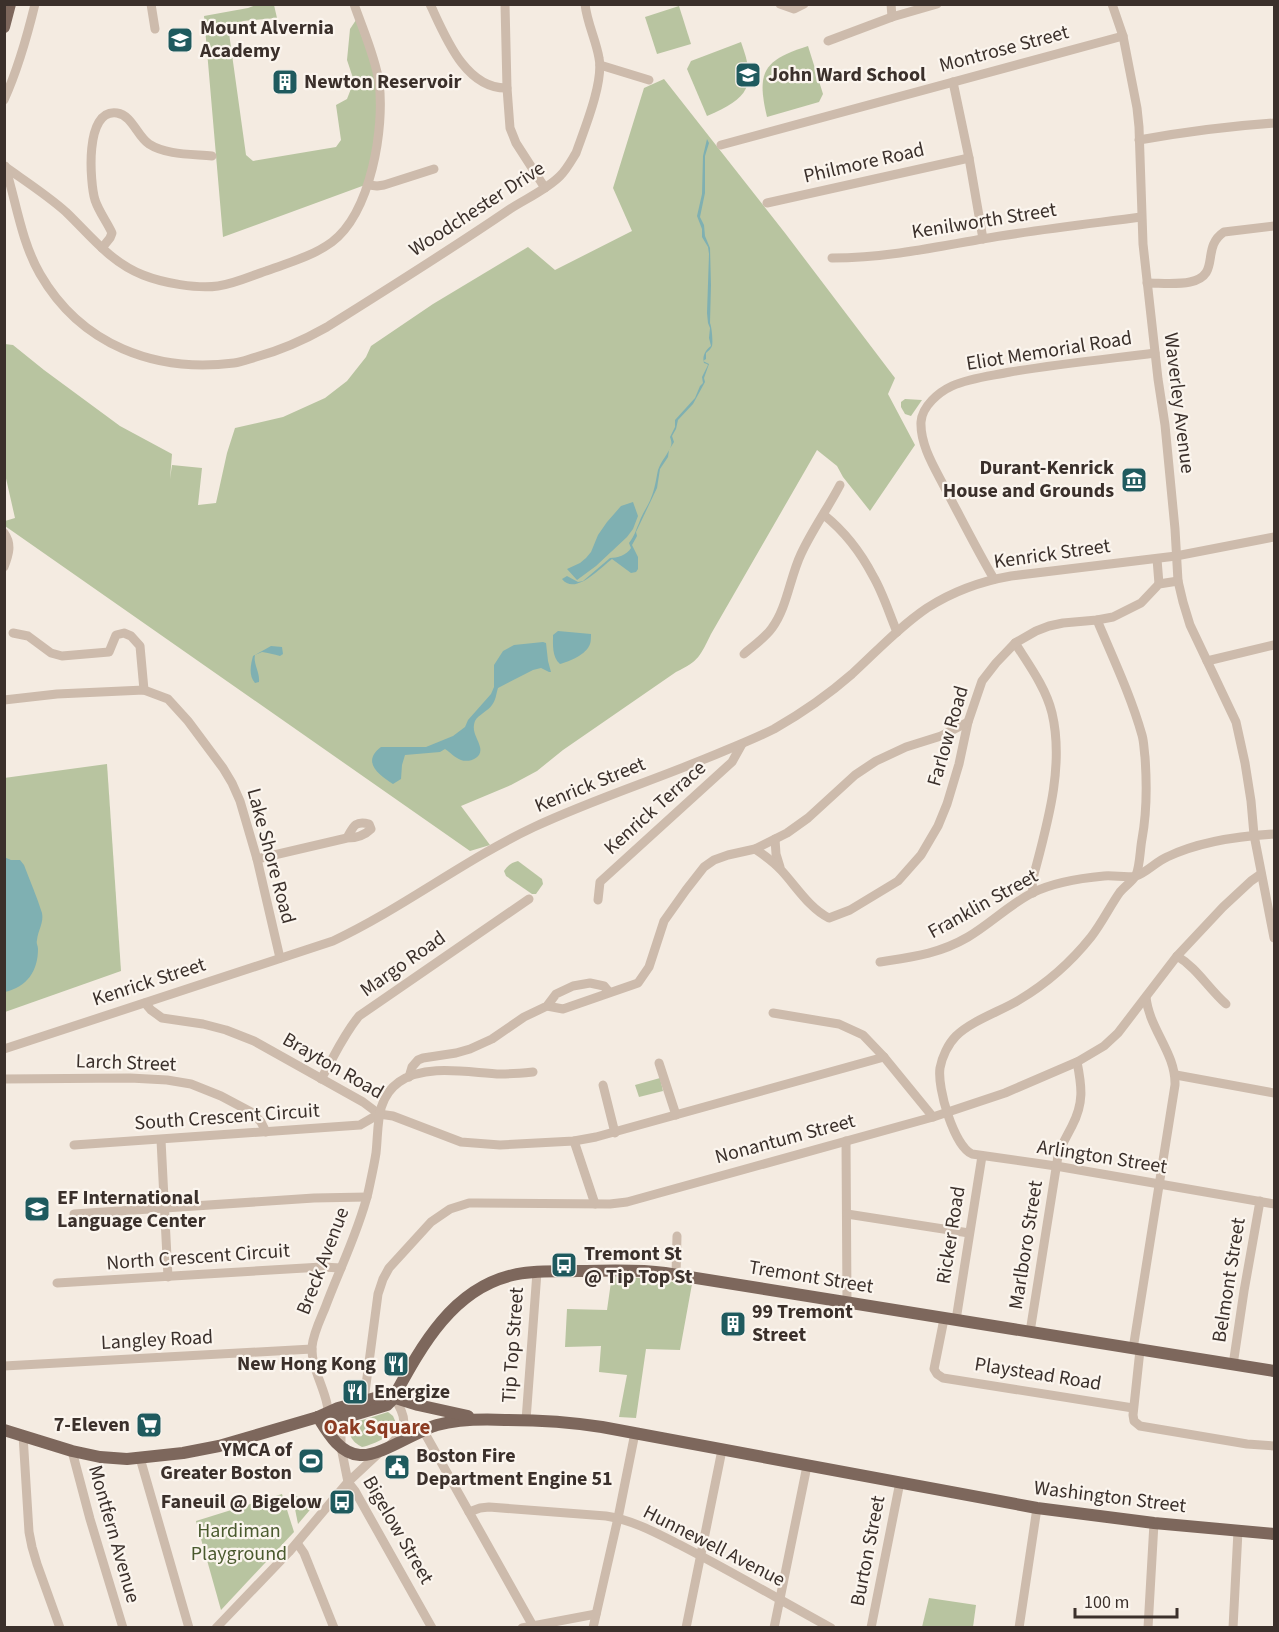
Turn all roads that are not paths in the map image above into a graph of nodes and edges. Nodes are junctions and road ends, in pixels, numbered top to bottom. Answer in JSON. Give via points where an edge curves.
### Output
{"nodes":[{"id":1,"x":10,"y":4,"type":"edge"},
{"id":2,"x":35,"y":4,"type":"edge"},
{"id":3,"x":151,"y":4,"type":"edge"},
{"id":4,"x":354,"y":4,"type":"edge"},
{"id":5,"x":429,"y":4,"type":"edge"},
{"id":6,"x":505,"y":4,"type":"edge"},
{"id":7,"x":585,"y":4,"type":"edge"},
{"id":8,"x":780,"y":4,"type":"edge"},
{"id":9,"x":804,"y":4,"type":"edge"},
{"id":10,"x":891,"y":4,"type":"edge"},
{"id":11,"x":937,"y":4,"type":"edge"},
{"id":12,"x":1112,"y":4,"type":"edge"},
{"id":13,"x":892,"y":17,"type":"junction"},
{"id":14,"x":4,"y":27,"type":"edge"},
{"id":15,"x":155,"y":29,"type":"dead end"},
{"id":16,"x":1123,"y":36,"type":"junction"},
{"id":17,"x":828,"y":41,"type":"dead end"},
{"id":18,"x":600,"y":65,"type":"junction"},
{"id":19,"x":649,"y":80,"type":"dead end"},
{"id":20,"x":953,"y":82,"type":"junction"},
{"id":21,"x":507,"y":87,"type":"junction"},
{"id":22,"x":4,"y":100,"type":"edge"},
{"id":23,"x":1275,"y":123,"type":"edge"},
{"id":24,"x":1139,"y":140,"type":"junction"},
{"id":25,"x":721,"y":145,"type":"dead end"},
{"id":26,"x":212,"y":156,"type":"dead end"},
{"id":27,"x":969,"y":158,"type":"junction"},
{"id":28,"x":5,"y":166,"type":"edge"},
{"id":29,"x":434,"y":169,"type":"dead end"},
{"id":30,"x":369,"y":185,"type":"junction"},
{"id":31,"x":545,"y":188,"type":"junction"},
{"id":32,"x":767,"y":203,"type":"dead end"},
{"id":33,"x":1141,"y":217,"type":"junction"},
{"id":34,"x":1275,"y":226,"type":"edge"},
{"id":35,"x":983,"y":239,"type":"junction"},
{"id":36,"x":102,"y":248,"type":"junction"},
{"id":37,"x":832,"y":258,"type":"dead end"},
{"id":38,"x":1147,"y":283,"type":"junction"},
{"id":39,"x":1155,"y":353,"type":"junction"},
{"id":40,"x":840,"y":485,"type":"dead end"},
{"id":41,"x":824,"y":515,"type":"junction"},
{"id":42,"x":4,"y":533,"type":"edge"},
{"id":43,"x":1275,"y":537,"type":"edge"},
{"id":44,"x":1176,"y":556,"type":"junction"},
{"id":45,"x":1157,"y":559,"type":"junction"},
{"id":46,"x":4,"y":567,"type":"edge"},
{"id":47,"x":993,"y":579,"type":"junction"},
{"id":48,"x":1178,"y":581,"type":"junction"},
{"id":49,"x":1159,"y":584,"type":"junction"},
{"id":50,"x":1097,"y":621,"type":"junction"},
{"id":51,"x":897,"y":632,"type":"junction"},
{"id":52,"x":13,"y":633,"type":"dead end"},
{"id":53,"x":1015,"y":643,"type":"junction"},
{"id":54,"x":1275,"y":645,"type":"edge"},
{"id":55,"x":744,"y":654,"type":"dead end"},
{"id":56,"x":1207,"y":661,"type":"junction"},
{"id":57,"x":144,"y":690,"type":"junction"},
{"id":58,"x":4,"y":700,"type":"edge"},
{"id":59,"x":968,"y":722,"type":"junction"},
{"id":60,"x":950,"y":732,"type":"junction"},
{"id":61,"x":963,"y":743,"type":"junction"},
{"id":62,"x":742,"y":744,"type":"junction"},
{"id":63,"x":1275,"y":834,"type":"edge"},
{"id":64,"x":1254,"y":835,"type":"junction"},
{"id":65,"x":347,"y":838,"type":"dead end"},
{"id":66,"x":775,"y":839,"type":"junction"},
{"id":67,"x":754,"y":849,"type":"junction"},
{"id":68,"x":257,"y":859,"type":"junction"},
{"id":69,"x":781,"y":870,"type":"junction"},
{"id":70,"x":1261,"y":874,"type":"junction"},
{"id":71,"x":1136,"y":876,"type":"junction"},
{"id":72,"x":1033,"y":893,"type":"junction"},
{"id":73,"x":529,"y":899,"type":"dead end"},
{"id":74,"x":598,"y":900,"type":"dead end"},
{"id":75,"x":1275,"y":938,"type":"edge"},
{"id":76,"x":1177,"y":956,"type":"junction"},
{"id":77,"x":280,"y":958,"type":"junction"},
{"id":78,"x":880,"y":962,"type":"dead end"},
{"id":79,"x":609,"y":992,"type":"junction"},
{"id":80,"x":1146,"y":997,"type":"junction"},
{"id":81,"x":145,"y":1003,"type":"junction"},
{"id":82,"x":1226,"y":1004,"type":"dead end"},
{"id":83,"x":547,"y":1006,"type":"junction"},
{"id":84,"x":773,"y":1013,"type":"dead end"},
{"id":85,"x":1145,"y":1022,"type":"junction"},
{"id":86,"x":1128,"y":1023,"type":"junction"},
{"id":87,"x":4,"y":1049,"type":"edge"},
{"id":88,"x":884,"y":1057,"type":"junction"},
{"id":89,"x":1077,"y":1062,"type":"junction"},
{"id":90,"x":659,"y":1063,"type":"dead end"},
{"id":91,"x":533,"y":1072,"type":"dead end"},
{"id":92,"x":1176,"y":1075,"type":"junction"},
{"id":93,"x":409,"y":1077,"type":"junction"},
{"id":94,"x":4,"y":1079,"type":"edge"},
{"id":95,"x":321,"y":1079,"type":"junction"},
{"id":96,"x":603,"y":1085,"type":"dead end"},
{"id":97,"x":1275,"y":1093,"type":"edge"},
{"id":98,"x":947,"y":1112,"type":"junction"},
{"id":99,"x":380,"y":1114,"type":"junction"},
{"id":100,"x":676,"y":1115,"type":"junction"},
{"id":101,"x":933,"y":1117,"type":"junction"},
{"id":102,"x":266,"y":1132,"type":"junction"},
{"id":103,"x":615,"y":1133,"type":"junction"},
{"id":104,"x":161,"y":1140,"type":"junction"},
{"id":105,"x":846,"y":1141,"type":"junction"},
{"id":106,"x":574,"y":1142,"type":"junction"},
{"id":107,"x":74,"y":1145,"type":"dead end"},
{"id":108,"x":982,"y":1156,"type":"junction"},
{"id":109,"x":1056,"y":1166,"type":"junction"},
{"id":110,"x":1160,"y":1184,"type":"junction"},
{"id":111,"x":367,"y":1197,"type":"junction"},
{"id":112,"x":1260,"y":1201,"type":"junction"},
{"id":113,"x":595,"y":1204,"type":"junction"},
{"id":114,"x":1275,"y":1204,"type":"edge"},
{"id":115,"x":165,"y":1208,"type":"junction"},
{"id":116,"x":74,"y":1214,"type":"dead end"},
{"id":117,"x":847,"y":1214,"type":"junction"},
{"id":118,"x":969,"y":1233,"type":"junction"},
{"id":119,"x":677,"y":1236,"type":"dead end"},
{"id":120,"x":341,"y":1268,"type":"junction"},
{"id":121,"x":537,"y":1272,"type":"junction"},
{"id":122,"x":676,"y":1275,"type":"junction"},
{"id":123,"x":168,"y":1277,"type":"junction"},
{"id":124,"x":57,"y":1283,"type":"dead end"},
{"id":125,"x":848,"y":1303,"type":"junction"},
{"id":126,"x":950,"y":1319,"type":"junction"},
{"id":127,"x":1030,"y":1332,"type":"junction"},
{"id":128,"x":312,"y":1349,"type":"junction"},
{"id":129,"x":1137,"y":1349,"type":"junction"},
{"id":130,"x":1233,"y":1365,"type":"junction"},
{"id":131,"x":4,"y":1366,"type":"edge"},
{"id":132,"x":1275,"y":1371,"type":"edge"},
{"id":133,"x":394,"y":1397,"type":"junction"},
{"id":134,"x":364,"y":1400,"type":"junction"},
{"id":135,"x":424,"y":1407,"type":"junction"},
{"id":136,"x":1133,"y":1408,"type":"junction"},
{"id":137,"x":325,"y":1416,"type":"junction"},
{"id":138,"x":344,"y":1419,"type":"junction"},
{"id":139,"x":484,"y":1419,"type":"junction"},
{"id":140,"x":526,"y":1420,"type":"junction"},
{"id":141,"x":4,"y":1430,"type":"edge"},
{"id":142,"x":423,"y":1430,"type":"junction"},
{"id":143,"x":635,"y":1433,"type":"junction"},
{"id":144,"x":23,"y":1435,"type":"junction"},
{"id":145,"x":1275,"y":1446,"type":"edge"},
{"id":146,"x":341,"y":1447,"type":"junction"},
{"id":147,"x":386,"y":1448,"type":"junction"},
{"id":148,"x":722,"y":1449,"type":"junction"},
{"id":149,"x":72,"y":1451,"type":"junction"},
{"id":150,"x":140,"y":1458,"type":"junction"},
{"id":151,"x":807,"y":1466,"type":"junction"},
{"id":152,"x":348,"y":1482,"type":"junction"},
{"id":153,"x":900,"y":1482,"type":"junction"},
{"id":154,"x":1037,"y":1508,"type":"junction"},
{"id":155,"x":469,"y":1512,"type":"junction"},
{"id":156,"x":618,"y":1518,"type":"junction"},
{"id":157,"x":1154,"y":1523,"type":"junction"},
{"id":158,"x":1238,"y":1531,"type":"junction"},
{"id":159,"x":1275,"y":1534,"type":"edge"},
{"id":160,"x":297,"y":1543,"type":"junction"},
{"id":161,"x":701,"y":1556,"type":"junction"},
{"id":162,"x":780,"y":1600,"type":"junction"},
{"id":163,"x":596,"y":1614,"type":"junction"},
{"id":164,"x":533,"y":1626,"type":"junction"},
{"id":165,"x":60,"y":1628,"type":"edge"},
{"id":166,"x":123,"y":1628,"type":"edge"},
{"id":167,"x":189,"y":1628,"type":"edge"},
{"id":168,"x":216,"y":1628,"type":"edge"},
{"id":169,"x":334,"y":1628,"type":"edge"},
{"id":170,"x":432,"y":1628,"type":"edge"},
{"id":171,"x":522,"y":1628,"type":"edge"},
{"id":172,"x":593,"y":1628,"type":"edge"},
{"id":173,"x":686,"y":1628,"type":"edge"},
{"id":174,"x":774,"y":1628,"type":"edge"},
{"id":175,"x":831,"y":1628,"type":"edge"},
{"id":176,"x":871,"y":1628,"type":"edge"},
{"id":177,"x":1019,"y":1628,"type":"edge"},
{"id":178,"x":1148,"y":1628,"type":"edge"},
{"id":179,"x":1233,"y":1628,"type":"edge"}],
"edges":[{"from":1,"to":14,"type":"main road"},
{"from":2,"to":22,"type":"street"},
{"from":3,"to":15,"type":"street"},
{"from":4,"to":30,"type":"street","via":[[376,70],[381,101]]},
{"from":5,"to":21,"type":"street","via":[[464,66],[487,85]]},
{"from":6,"to":21,"type":"street"},
{"from":7,"to":18,"type":"street","name":"Woodchester Drive"},
{"from":8,"to":9,"type":"street","via":[[791,9]]},
{"from":10,"to":13,"type":"street"},
{"from":11,"to":13,"type":"street"},
{"from":12,"to":16,"type":"street","name":"Waverley Avenue"},
{"from":13,"to":17,"type":"street"},
{"from":16,"to":20,"type":"street","name":"Montrose Street"},
{"from":16,"to":24,"type":"street","name":"Waverley Avenue"},
{"from":18,"to":19,"type":"street"},
{"from":18,"to":31,"type":"street","name":"Woodchester Drive","via":[[597,89],[576,153],[562,174]]},
{"from":20,"to":25,"type":"street","name":"Montrose Street"},
{"from":20,"to":27,"type":"street"},
{"from":21,"to":31,"type":"street","via":[[512,133]]},
{"from":23,"to":24,"type":"street"},
{"from":24,"to":33,"type":"street","name":"Waverley Avenue"},
{"from":26,"to":36,"type":"street","via":[[155,147],[145,141],[124,115],[112,112],[105,116],[95,131],[91,153],[95,199],[112,233]]},
{"from":27,"to":32,"type":"street","name":"Philmore Road"},
{"from":27,"to":35,"type":"street"},
{"from":28,"to":31,"type":"street","name":"Woodchester Drive","via":[[28,249],[63,306],[110,343],[166,363],[236,363],[303,341]]},
{"from":28,"to":36,"type":"street","via":[[67,214]]},
{"from":29,"to":30,"type":"street","via":[[384,185]]},
{"from":30,"to":36,"type":"street","via":[[355,214],[331,242],[307,255],[220,286],[199,287],[143,275]]},
{"from":33,"to":35,"type":"street","name":"Kenilworth Street"},
{"from":33,"to":38,"type":"street","name":"Waverley Avenue"},
{"from":34,"to":38,"type":"street","via":[[1218,236],[1202,278],[1188,283]]},
{"from":35,"to":37,"type":"street","name":"Kenilworth Street","via":[[863,258]]},
{"from":38,"to":39,"type":"street","name":"Waverley Avenue"},
{"from":39,"to":44,"type":"street","name":"Waverley Avenue"},
{"from":39,"to":47,"type":"street","name":"Eliot Memorial Road","via":[[973,379],[941,392],[927,406],[921,420],[928,454]]},
{"from":40,"to":41,"type":"street"},
{"from":41,"to":51,"type":"street","via":[[838,526],[864,560]]},
{"from":41,"to":55,"type":"street","via":[[807,541],[772,628]]},
{"from":42,"to":46,"type":"street","via":[[9,546]]},
{"from":43,"to":44,"type":"street","name":"Kenrick Street"},
{"from":44,"to":45,"type":"street","name":"Kenrick Street"},
{"from":44,"to":48,"type":"street","name":"Waverley Avenue"},
{"from":45,"to":47,"type":"street","name":"Kenrick Street"},
{"from":45,"to":49,"type":"street"},
{"from":47,"to":51,"type":"street","name":"Kenrick Street","via":[[936,603]]},
{"from":48,"to":49,"type":"street"},
{"from":48,"to":56,"type":"street","name":"Waverley Avenue","via":[[1190,625]]},
{"from":49,"to":50,"type":"street","name":"Farlow Road","via":[[1141,603]]},
{"from":50,"to":53,"type":"street","name":"Farlow Road","via":[[1049,626]]},
{"from":50,"to":71,"type":"street","via":[[1143,737],[1147,788]]},
{"from":51,"to":62,"type":"street","name":"Kenrick Street","via":[[818,702]]},
{"from":52,"to":57,"type":"street","via":[[28,636],[62,656],[109,652],[116,636],[131,636],[140,646]]},
{"from":53,"to":59,"type":"street","name":"Farlow Road","via":[[982,681]]},
{"from":53,"to":72,"type":"street","via":[[1041,686],[1056,737],[1049,812],[1032,882]]},
{"from":54,"to":56,"type":"street"},
{"from":56,"to":64,"type":"street","name":"Waverley Avenue","via":[[1236,722]]},
{"from":57,"to":58,"type":"street","name":"Lake Shore Road"},
{"from":57,"to":68,"type":"street","name":"Lake Shore Road","via":[[168,699],[223,768],[240,801]]},
{"from":59,"to":60,"type":"street"},
{"from":59,"to":61,"type":"street","name":"Farlow Road"},
{"from":60,"to":61,"type":"street"},
{"from":60,"to":66,"type":"street","via":[[876,761],[808,818]]},
{"from":61,"to":69,"type":"street","name":"Farlow Road","via":[[938,826],[921,855],[898,881],[829,918],[812,906]]},
{"from":62,"to":74,"type":"street","name":"Kenrick Terrace","via":[[732,762],[600,882]]},
{"from":62,"to":77,"type":"street","name":"Kenrick Street","via":[[552,818],[483,853],[354,931]]},
{"from":63,"to":64,"type":"street"},
{"from":64,"to":70,"type":"street","name":"Waverley Avenue"},
{"from":64,"to":71,"type":"street","via":[[1193,847]]},
{"from":65,"to":68,"type":"street"},
{"from":66,"to":67,"type":"street"},
{"from":66,"to":69,"type":"street"},
{"from":67,"to":69,"type":"street"},
{"from":67,"to":79,"type":"street","via":[[714,860],[704,867],[664,921],[655,954],[642,978],[631,986]]},
{"from":68,"to":77,"type":"street","name":"Lake Shore Road"},
{"from":70,"to":75,"type":"street","name":"Waverley Avenue"},
{"from":70,"to":76,"type":"street","name":"Nonantum Street"},
{"from":71,"to":72,"type":"street","name":"Franklin Street","via":[[1079,880]]},
{"from":71,"to":98,"type":"street","name":"Arlington Street","via":[[1122,889],[1092,936],[1059,971],[1024,997],[956,1036],[940,1070]]},
{"from":72,"to":78,"type":"street","name":"Franklin Street","via":[[944,949]]},
{"from":73,"to":95,"type":"street","name":"Margo Road","via":[[359,1017],[348,1029]]},
{"from":76,"to":80,"type":"street","name":"Nonantum Street"},
{"from":76,"to":82,"type":"street","via":[[1189,963]]},
{"from":77,"to":81,"type":"street","name":"Kenrick Street"},
{"from":79,"to":83,"type":"street","via":[[563,1009]]},
{"from":79,"to":83,"type":"street","via":[[604,986],[590,983],[573,986],[556,994]]},
{"from":80,"to":85,"type":"street"},
{"from":80,"to":86,"type":"street","name":"Nonantum Street"},
{"from":81,"to":87,"type":"street","name":"Kenrick Street"},
{"from":81,"to":95,"type":"street","name":"Brayton Road","via":[[162,1018],[203,1023],[254,1041]]},
{"from":83,"to":93,"type":"street","name":"Breck Avenue","via":[[470,1049],[418,1060]]},
{"from":84,"to":88,"type":"street","via":[[852,1029]]},
{"from":85,"to":86,"type":"street"},
{"from":85,"to":92,"type":"street"},
{"from":86,"to":89,"type":"street","name":"Nonantum Street","via":[[1104,1046]]},
{"from":88,"to":100,"type":"street","name":"Brayton Road"},
{"from":88,"to":101,"type":"street"},
{"from":89,"to":98,"type":"street","name":"Nonantum Street"},
{"from":89,"to":109,"type":"street","name":"Marlboro Street","via":[[1081,1106],[1060,1147]]},
{"from":90,"to":100,"type":"street"},
{"from":91,"to":93,"type":"street","via":[[447,1071]]},
{"from":92,"to":97,"type":"street"},
{"from":92,"to":110,"type":"street"},
{"from":93,"to":99,"type":"street","name":"Breck Avenue","via":[[390,1088]]},
{"from":94,"to":102,"type":"street","name":"Larch Street","via":[[130,1078],[191,1084],[253,1113]]},
{"from":95,"to":99,"type":"street","name":"Brayton Road"},
{"from":96,"to":103,"type":"street"},
{"from":98,"to":101,"type":"street","name":"Nonantum Street"},
{"from":98,"to":108,"type":"street","name":"Arlington Street","via":[[963,1148]]},
{"from":99,"to":102,"type":"street","name":"South Crescent Circuit","via":[[360,1125]]},
{"from":99,"to":106,"type":"street","name":"Brayton Road","via":[[461,1142]]},
{"from":99,"to":111,"type":"street","name":"Breck Avenue"},
{"from":100,"to":103,"type":"street","name":"Brayton Road"},
{"from":101,"to":105,"type":"street","name":"Nonantum Street"},
{"from":102,"to":104,"type":"street","name":"South Crescent Circuit"},
{"from":103,"to":106,"type":"street","name":"Brayton Road"},
{"from":104,"to":107,"type":"street","name":"South Crescent Circuit"},
{"from":104,"to":115,"type":"street"},
{"from":105,"to":113,"type":"street","name":"Nonantum Street","via":[[627,1202]]},
{"from":105,"to":117,"type":"street"},
{"from":106,"to":113,"type":"street"},
{"from":108,"to":109,"type":"street","name":"Arlington Street"},
{"from":108,"to":118,"type":"street","name":"Ricker Road"},
{"from":109,"to":110,"type":"street","name":"Arlington Street"},
{"from":109,"to":127,"type":"street","name":"Marlboro Street"},
{"from":110,"to":112,"type":"street","name":"Arlington Street"},
{"from":110,"to":129,"type":"street"},
{"from":111,"to":115,"type":"street"},
{"from":111,"to":120,"type":"street","name":"Breck Avenue"},
{"from":112,"to":114,"type":"street","name":"Arlington Street"},
{"from":112,"to":130,"type":"street","name":"Belmont Street"},
{"from":113,"to":134,"type":"street","name":"Nonantum Street","via":[[469,1203],[450,1209],[431,1222],[382,1279]]},
{"from":115,"to":116,"type":"street"},
{"from":115,"to":123,"type":"street"},
{"from":117,"to":118,"type":"street"},
{"from":117,"to":125,"type":"street"},
{"from":118,"to":126,"type":"street","name":"Ricker Road"},
{"from":119,"to":122,"type":"street"},
{"from":120,"to":123,"type":"street","name":"North Crescent Circuit"},
{"from":120,"to":128,"type":"street","name":"Breck Avenue"},
{"from":121,"to":122,"type":"main road","name":"Tremont Street","via":[[640,1270]]},
{"from":121,"to":133,"type":"main road","name":"Tremont Street","via":[[491,1282],[454,1307],[432,1333]]},
{"from":121,"to":140,"type":"street","name":"Tip Top Street"},
{"from":122,"to":125,"type":"main road","name":"Tremont Street"},
{"from":123,"to":124,"type":"street","name":"North Crescent Circuit"},
{"from":125,"to":126,"type":"main road","name":"Tremont Street"},
{"from":126,"to":127,"type":"main road","name":"Tremont Street"},
{"from":126,"to":136,"type":"street","name":"Playstead Road","via":[[934,1369],[943,1378]]},
{"from":127,"to":129,"type":"main road","name":"Tremont Street"},
{"from":128,"to":131,"type":"street","name":"Langley Road"},
{"from":128,"to":137,"type":"street","name":"Breck Avenue","via":[[327,1403]]},
{"from":129,"to":130,"type":"main road","name":"Tremont Street"},
{"from":129,"to":136,"type":"street"},
{"from":130,"to":132,"type":"main road","name":"Tremont Street"},
{"from":133,"to":134,"type":"main road"},
{"from":133,"to":135,"type":"main road"},
{"from":133,"to":138,"type":"main road","via":[[384,1407]]},
{"from":133,"to":147,"type":"street","via":[[403,1428]]},
{"from":134,"to":137,"type":"main road"},
{"from":134,"to":138,"type":"street"},
{"from":135,"to":139,"type":"main road"},
{"from":135,"to":142,"type":"main road","via":[[431,1418]]},
{"from":136,"to":145,"type":"street","via":[[1134,1421],[1140,1426]]},
{"from":137,"to":138,"type":"main road"},
{"from":137,"to":146,"type":"main road","via":[[330,1437]]},
{"from":137,"to":150,"type":"main road","via":[[202,1450]]},
{"from":138,"to":146,"type":"street"},
{"from":139,"to":140,"type":"main road","name":"Washington Street"},
{"from":139,"to":142,"type":"main road"},
{"from":140,"to":143,"type":"main road","name":"Washington Street"},
{"from":141,"to":144,"type":"main road"},
{"from":142,"to":147,"type":"main road"},
{"from":142,"to":155,"type":"street"},
{"from":143,"to":148,"type":"main road","name":"Washington Street"},
{"from":143,"to":156,"type":"street"},
{"from":144,"to":149,"type":"main road"},
{"from":144,"to":165,"type":"street","via":[[29,1532]]},
{"from":146,"to":147,"type":"main road","via":[[351,1454],[364,1455]]},
{"from":146,"to":152,"type":"street","name":"Bigelow Street"},
{"from":147,"to":152,"type":"street"},
{"from":148,"to":151,"type":"main road","name":"Washington Street"},
{"from":148,"to":161,"type":"street"},
{"from":149,"to":150,"type":"main road","via":[[111,1459]]},
{"from":149,"to":166,"type":"street","name":"Montfern Avenue"},
{"from":150,"to":167,"type":"street"},
{"from":151,"to":153,"type":"main road","name":"Washington Street","via":[[845,1468]]},
{"from":151,"to":162,"type":"street"},
{"from":152,"to":160,"type":"street"},
{"from":152,"to":170,"type":"street","name":"Bigelow Street"},
{"from":153,"to":154,"type":"main road","name":"Washington Street"},
{"from":153,"to":176,"type":"street","name":"Burton Street"},
{"from":154,"to":157,"type":"main road","name":"Washington Street"},
{"from":154,"to":177,"type":"street"},
{"from":155,"to":156,"type":"street","name":"Hunnewell Avenue","via":[[489,1507]]},
{"from":155,"to":164,"type":"street"},
{"from":156,"to":161,"type":"street","name":"Hunnewell Avenue"},
{"from":156,"to":163,"type":"street"},
{"from":157,"to":158,"type":"main road","name":"Washington Street"},
{"from":157,"to":178,"type":"street"},
{"from":158,"to":159,"type":"main road","name":"Washington Street"},
{"from":158,"to":179,"type":"street"},
{"from":160,"to":168,"type":"street"},
{"from":160,"to":169,"type":"street"},
{"from":161,"to":162,"type":"street","name":"Hunnewell Avenue"},
{"from":161,"to":173,"type":"street"},
{"from":162,"to":174,"type":"street"},
{"from":162,"to":175,"type":"street","name":"Hunnewell Avenue"},
{"from":163,"to":164,"type":"street"},
{"from":163,"to":172,"type":"street"},
{"from":164,"to":171,"type":"street"}]}
